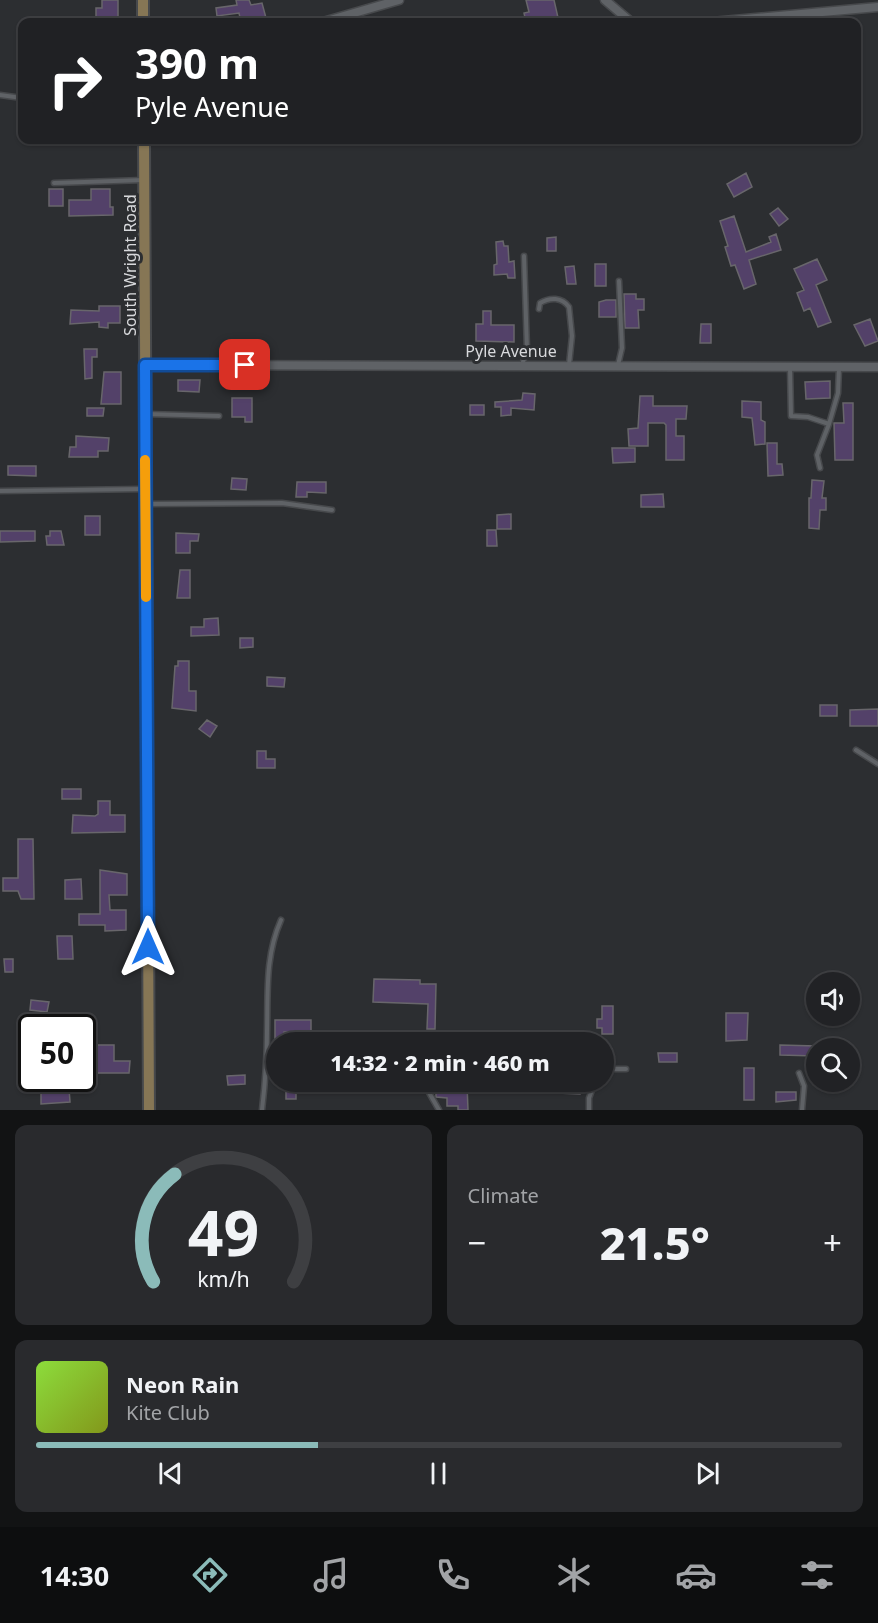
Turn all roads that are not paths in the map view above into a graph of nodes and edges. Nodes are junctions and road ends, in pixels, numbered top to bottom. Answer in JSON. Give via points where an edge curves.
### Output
{"nodes":[{"id":1,"x":143,"y":0,"type":"edge"},
{"id":2,"x":399,"y":0,"type":"edge"},
{"id":3,"x":605,"y":0,"type":"edge"},
{"id":4,"x":878,"y":8,"type":"edge"},
{"id":5,"x":143,"y":18,"type":"edge"},
{"id":6,"x":337,"y":18,"type":"edge"},
{"id":7,"x":626,"y":18,"type":"edge"},
{"id":8,"x":759,"y":18,"type":"edge"},
{"id":9,"x":0,"y":95,"type":"edge"},
{"id":10,"x":18,"y":97,"type":"edge"},
{"id":11,"x":144,"y":144,"type":"edge"},
{"id":12,"x":144,"y":180,"type":"junction"},
{"id":13,"x":54,"y":183,"type":"dead end"},
{"id":14,"x":524,"y":256,"type":"dead end"},
{"id":15,"x":619,"y":281,"type":"dead end"},
{"id":16,"x":539,"y":309,"type":"dead end"},
{"id":17,"x":145,"y":365,"type":"junction"},
{"id":18,"x":522,"y":366,"type":"junction"},
{"id":19,"x":569,"y":366,"type":"junction"},
{"id":20,"x":618,"y":366,"type":"junction"},
{"id":21,"x":790,"y":366,"type":"junction"},
{"id":22,"x":839,"y":366,"type":"junction"},
{"id":23,"x":878,"y":367,"type":"edge"},
{"id":24,"x":145,"y":414,"type":"junction"},
{"id":25,"x":219,"y":416,"type":"dead end"},
{"id":26,"x":829,"y":424,"type":"junction"},
{"id":27,"x":820,"y":468,"type":"dead end"},
{"id":28,"x":146,"y":489,"type":"junction"},
{"id":29,"x":0,"y":491,"type":"edge"},
{"id":30,"x":146,"y":504,"type":"junction"},
{"id":31,"x":332,"y":510,"type":"dead end"},
{"id":32,"x":856,"y":750,"type":"dead end"},
{"id":33,"x":878,"y":764,"type":"edge"},
{"id":34,"x":281,"y":921,"type":"dead end"},
{"id":35,"x":626,"y":1069,"type":"dead end"},
{"id":36,"x":614,"y":1070,"type":"edge"},
{"id":37,"x":799,"y":1073,"type":"dead end"},
{"id":38,"x":429,"y":1092,"type":"edge"},
{"id":39,"x":591,"y":1092,"type":"edge"},
{"id":40,"x":149,"y":1110,"type":"edge"},
{"id":41,"x":262,"y":1110,"type":"edge"},
{"id":42,"x":439,"y":1110,"type":"edge"},
{"id":43,"x":589,"y":1110,"type":"edge"},
{"id":44,"x":802,"y":1110,"type":"edge"}],
"edges":[{"from":1,"to":5,"type":"main road"},
{"from":2,"to":6,"type":"street"},
{"from":3,"to":7,"type":"street"},
{"from":4,"to":8,"type":"street"},
{"from":9,"to":10,"type":"lane"},
{"from":11,"to":12,"type":"main road","name":"South Wright Road"},
{"from":12,"to":13,"type":"lane"},
{"from":12,"to":17,"type":"main road","name":"South Wright Road"},
{"from":14,"to":18,"type":"lane","via":[[527,350]]},
{"from":15,"to":20,"type":"lane","via":[[622,348]]},
{"from":16,"to":19,"type":"lane","via":[[547,299],[560,300],[569,307]]},
{"from":17,"to":18,"type":"street","name":"Pyle Avenue"},
{"from":17,"to":24,"type":"main road","name":"South Wright Road"},
{"from":18,"to":19,"type":"street","name":"Pyle Avenue"},
{"from":19,"to":20,"type":"street","name":"Pyle Avenue"},
{"from":20,"to":21,"type":"street","name":"Pyle Avenue"},
{"from":21,"to":22,"type":"street","name":"Pyle Avenue"},
{"from":21,"to":26,"type":"lane","via":[[791,416]]},
{"from":22,"to":23,"type":"street","name":"Pyle Avenue"},
{"from":22,"to":26,"type":"lane","via":[[838,393]]},
{"from":24,"to":25,"type":"lane"},
{"from":24,"to":28,"type":"main road","name":"South Wright Road"},
{"from":26,"to":27,"type":"lane","via":[[817,454]]},
{"from":28,"to":29,"type":"lane"},
{"from":28,"to":30,"type":"main road","name":"South Wright Road"},
{"from":30,"to":31,"type":"lane","via":[[282,503]]},
{"from":30,"to":40,"type":"main road","name":"South Wright Road"},
{"from":32,"to":33,"type":"lane"},
{"from":34,"to":41,"type":"lane","via":[[273,939],[267,979]]},
{"from":35,"to":36,"type":"lane"},
{"from":37,"to":44,"type":"lane","via":[[804,1086]]},
{"from":38,"to":42,"type":"lane"},
{"from":39,"to":43,"type":"lane"}]}
